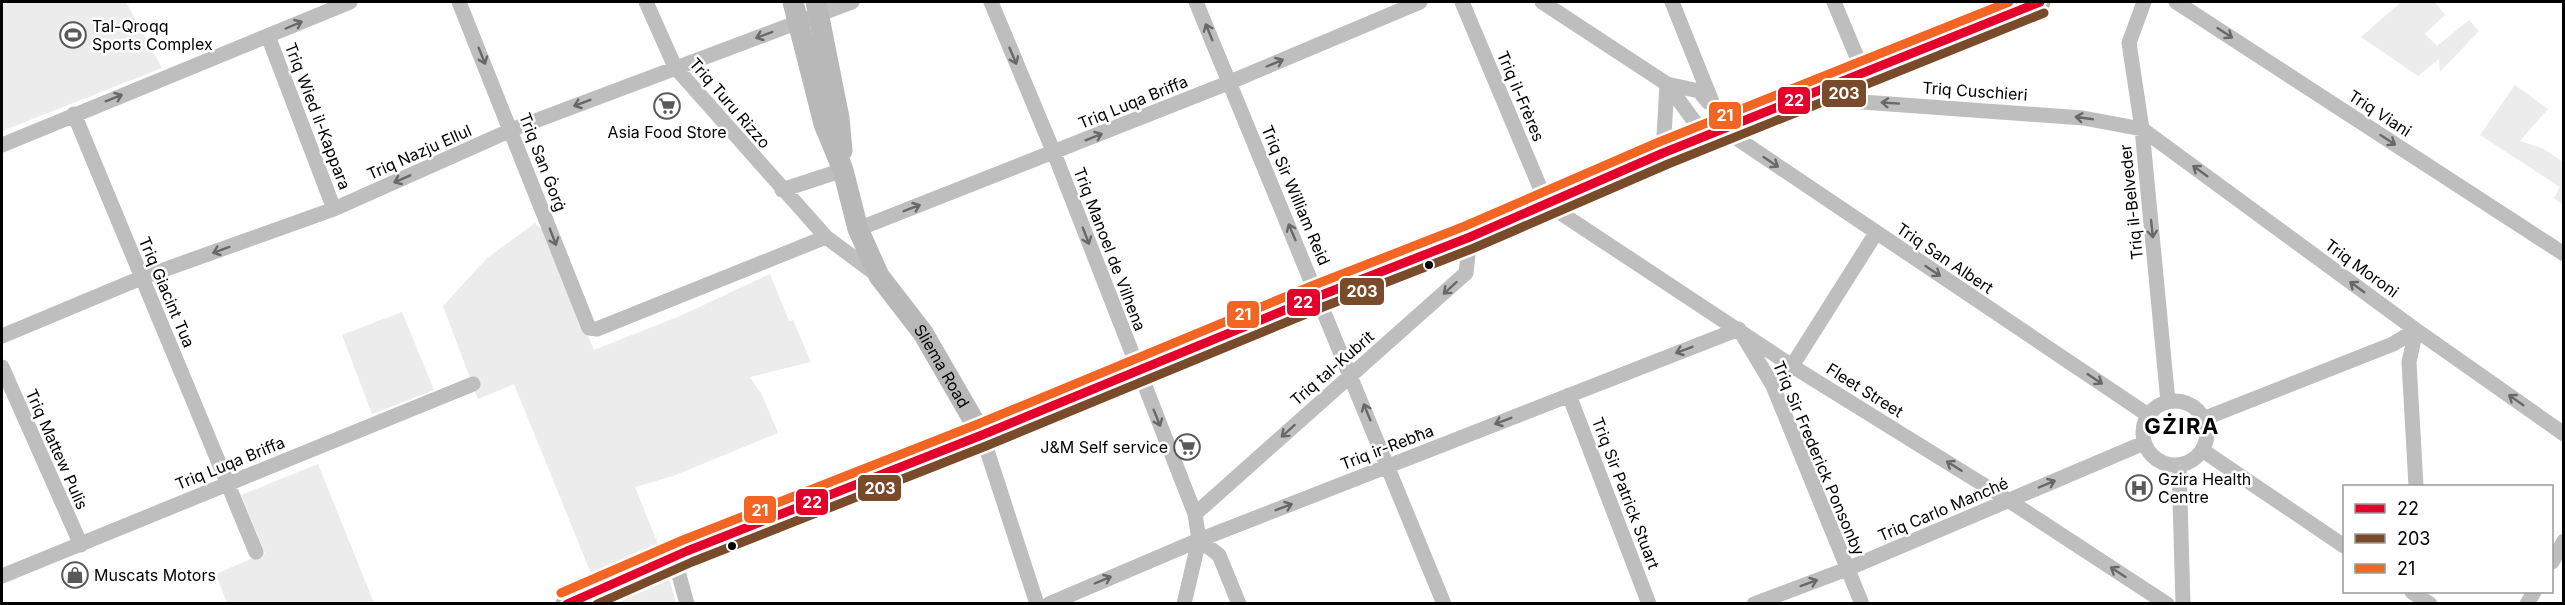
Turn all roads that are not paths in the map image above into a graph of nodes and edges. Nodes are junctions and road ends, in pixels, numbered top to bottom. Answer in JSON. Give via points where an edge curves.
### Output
{"nodes":[{"id":1,"x":350,"y":2,"type":"edge"},
{"id":2,"x":459,"y":2,"type":"edge"},
{"id":3,"x":646,"y":2,"type":"edge"},
{"id":4,"x":793,"y":2,"type":"edge"},
{"id":5,"x":852,"y":2,"type":"edge"},
{"id":6,"x":991,"y":2,"type":"edge"},
{"id":7,"x":1197,"y":2,"type":"edge"},
{"id":8,"x":1420,"y":2,"type":"edge"},
{"id":9,"x":1462,"y":2,"type":"edge"},
{"id":10,"x":1542,"y":2,"type":"edge"},
{"id":11,"x":1672,"y":2,"type":"edge"},
{"id":12,"x":1834,"y":2,"type":"edge"},
{"id":13,"x":2040,"y":2,"type":"edge"},
{"id":14,"x":2144,"y":2,"type":"edge"},
{"id":15,"x":2176,"y":2,"type":"edge"},
{"id":16,"x":818,"y":8,"type":"edge"},
{"id":17,"x":797,"y":23,"type":"junction"},
{"id":18,"x":268,"y":36,"type":"junction"},
{"id":19,"x":675,"y":67,"type":"junction"},
{"id":20,"x":1864,"y":74,"type":"junction"},
{"id":21,"x":1229,"y":83,"type":"junction"},
{"id":22,"x":1667,"y":84,"type":"junction"},
{"id":23,"x":1804,"y":98,"type":"junction"},
{"id":24,"x":74,"y":114,"type":"junction"},
{"id":25,"x":1714,"y":125,"type":"junction"},
{"id":26,"x":2142,"y":129,"type":"junction"},
{"id":27,"x":511,"y":130,"type":"junction"},
{"id":28,"x":2,"y":145,"type":"edge"},
{"id":29,"x":1054,"y":153,"type":"junction"},
{"id":30,"x":1664,"y":153,"type":"junction"},
{"id":31,"x":843,"y":170,"type":"junction"},
{"id":32,"x":782,"y":190,"type":"junction"},
{"id":33,"x":1547,"y":204,"type":"junction"},
{"id":34,"x":334,"y":209,"type":"junction"},
{"id":35,"x":858,"y":229,"type":"junction"},
{"id":36,"x":1876,"y":233,"type":"junction"},
{"id":37,"x":826,"y":237,"type":"junction"},
{"id":38,"x":1470,"y":237,"type":"junction"},
{"id":39,"x":2564,"y":254,"type":"edge"},
{"id":40,"x":879,"y":276,"type":"junction"},
{"id":41,"x":141,"y":278,"type":"junction"},
{"id":42,"x":1319,"y":296,"type":"junction"},
{"id":43,"x":1739,"y":329,"type":"junction"},
{"id":44,"x":2416,"y":330,"type":"junction"},
{"id":45,"x":2,"y":336,"type":"edge"},
{"id":46,"x":1792,"y":366,"type":"junction"},
{"id":47,"x":2,"y":367,"type":"edge"},
{"id":48,"x":1138,"y":371,"type":"junction"},
{"id":49,"x":1352,"y":375,"type":"junction"},
{"id":50,"x":473,"y":384,"type":"dead end"},
{"id":51,"x":1773,"y":386,"type":"junction"},
{"id":52,"x":1569,"y":395,"type":"junction"},
{"id":53,"x":2169,"y":402,"type":"junction"},
{"id":54,"x":2148,"y":415,"type":"junction"},
{"id":55,"x":2203,"y":419,"type":"junction"},
{"id":56,"x":2564,"y":434,"type":"edge"},
{"id":57,"x":982,"y":435,"type":"junction"},
{"id":58,"x":2144,"y":443,"type":"junction"},
{"id":59,"x":2202,"y":450,"type":"junction"},
{"id":60,"x":1388,"y":466,"type":"junction"},
{"id":61,"x":2179,"y":466,"type":"junction"},
{"id":62,"x":227,"y":482,"type":"junction"},
{"id":63,"x":2416,"y":485,"type":"edge"},
{"id":64,"x":2008,"y":500,"type":"junction"},
{"id":65,"x":1196,"y":514,"type":"junction"},
{"id":66,"x":1199,"y":540,"type":"junction"},
{"id":67,"x":2564,"y":541,"type":"edge"},
{"id":68,"x":81,"y":545,"type":"junction"},
{"id":69,"x":2343,"y":545,"type":"edge"},
{"id":70,"x":256,"y":552,"type":"dead end"},
{"id":71,"x":674,"y":557,"type":"junction"},
{"id":72,"x":2553,"y":560,"type":"edge"},
{"id":73,"x":1847,"y":569,"type":"junction"},
{"id":74,"x":2,"y":576,"type":"edge"},
{"id":75,"x":2157,"y":602,"type":"edge"},
{"id":76,"x":566,"y":603,"type":"edge"},
{"id":77,"x":687,"y":603,"type":"edge"},
{"id":78,"x":1037,"y":603,"type":"edge"},
{"id":79,"x":1049,"y":603,"type":"edge"},
{"id":80,"x":1184,"y":603,"type":"edge"},
{"id":81,"x":1239,"y":603,"type":"edge"},
{"id":82,"x":1444,"y":603,"type":"edge"},
{"id":83,"x":1649,"y":603,"type":"edge"},
{"id":84,"x":1754,"y":603,"type":"edge"},
{"id":85,"x":1862,"y":603,"type":"edge"},
{"id":86,"x":2182,"y":603,"type":"edge"}],
"edges":[{"from":18,"to":1,"type":"street","one_way":true},
{"from":2,"to":27,"type":"street","name":"Triq San Ġorġ","one_way":true},
{"from":3,"to":19,"type":"street","name":"Triq Turu Rizzo"},
{"from":4,"to":17,"type":"main road","name":"Sliema Road"},
{"from":5,"to":16,"type":"street","name":"Triq Nazju Ellul"},
{"from":6,"to":29,"type":"street","name":"Triq Manoel de Vilhena","one_way":true},
{"from":21,"to":7,"type":"street","name":"Triq Sir William Reid","one_way":true},
{"from":21,"to":8,"type":"street","name":"Triq Luqa Briffa","one_way":true},
{"from":9,"to":33,"type":"street","name":"Triq il-Frères"},
{"from":10,"to":22,"type":"street","name":"Triq San Albert"},
{"from":11,"to":25,"type":"street"},
{"from":12,"to":20,"type":"street"},
{"from":13,"to":20,"type":"main road"},
{"from":14,"to":26,"type":"street","name":"Triq il-Belveder","via":[[2129,42]]},
{"from":15,"to":39,"type":"street","name":"Triq Viani","one_way":true},
{"from":16,"to":17,"type":"street","name":"Triq Nazju Ellul"},
{"from":16,"to":31,"type":"main road","name":"Sliema Road","via":[[839,118]]},
{"from":17,"to":19,"type":"street","name":"Triq Nazju Ellul","one_way":true},
{"from":17,"to":31,"type":"main road","name":"Sliema Road","via":[[824,124]]},
{"from":24,"to":18,"type":"street","one_way":true},
{"from":18,"to":34,"type":"street","name":"Triq Wied il-Kappara"},
{"from":19,"to":27,"type":"street","name":"Triq Nazju Ellul","one_way":true},
{"from":19,"to":32,"type":"street","name":"Triq Turu Rizzo"},
{"from":20,"to":23,"type":"main road"},
{"from":29,"to":21,"type":"street","name":"Triq Luqa Briffa","one_way":true},
{"from":42,"to":21,"type":"street","name":"Triq Sir William Reid","one_way":true},
{"from":22,"to":25,"type":"street","name":"Triq San Albert"},
{"from":22,"to":25,"type":"street","name":"Triq San Albert","via":[[1699,91]]},
{"from":22,"to":30,"type":"street"},
{"from":23,"to":25,"type":"main road"},
{"from":26,"to":23,"type":"street","name":"Triq Cuschieri","one_way":true,"via":[[2083,118]]},
{"from":24,"to":28,"type":"street"},
{"from":24,"to":41,"type":"street","name":"Triq Giacint Tua"},
{"from":25,"to":30,"type":"main road"},
{"from":25,"to":36,"type":"street","name":"Triq San Albert","one_way":true},
{"from":44,"to":26,"type":"street","name":"Triq Moroni","one_way":true},
{"from":26,"to":53,"type":"street","name":"Triq il-Belveder","one_way":true},
{"from":27,"to":34,"type":"street","name":"Triq Nazju Ellul","one_way":true},
{"from":27,"to":37,"type":"street","name":"Triq San Ġorġ","one_way":true,"via":[[589,328],[597,329]]},
{"from":35,"to":29,"type":"street","name":"Triq Luqa Briffa","one_way":true},
{"from":29,"to":48,"type":"street","name":"Triq Manoel de Vilhena","one_way":true},
{"from":30,"to":33,"type":"main road"},
{"from":31,"to":32,"type":"street"},
{"from":31,"to":35,"type":"main road","name":"Sliema Road"},
{"from":32,"to":37,"type":"street","name":"Triq Turu Rizzo"},
{"from":33,"to":38,"type":"main road"},
{"from":33,"to":43,"type":"street","name":"Fleet Street"},
{"from":34,"to":41,"type":"street","name":"Triq Nazju Ellul","one_way":true},
{"from":35,"to":40,"type":"main road","name":"Sliema Road"},
{"from":36,"to":46,"type":"street"},
{"from":36,"to":54,"type":"street","name":"Triq San Albert","one_way":true},
{"from":37,"to":40,"type":"street","name":"Triq Turu Rizzo"},
{"from":38,"to":42,"type":"main road"},
{"from":38,"to":49,"type":"street","name":"Triq tal-Kubrit","one_way":true,"via":[[1466,273]]},
{"from":40,"to":57,"type":"main road","name":"Sliema Road","via":[[922,333]]},
{"from":41,"to":45,"type":"street","name":"Triq Nazju Ellul"},
{"from":41,"to":62,"type":"street","name":"Triq Giacint Tua"},
{"from":42,"to":48,"type":"main road"},
{"from":42,"to":49,"type":"street","name":"Triq Sir William Reid"},
{"from":43,"to":46,"type":"street","name":"Fleet Street"},
{"from":43,"to":51,"type":"street","name":"Triq Sir Frederick Ponsonby"},
{"from":43,"to":52,"type":"street","name":"Triq ir-Rebħa","one_way":true},
{"from":44,"to":55,"type":"street","via":[[2393,344]]},
{"from":56,"to":44,"type":"street","name":"Triq Moroni","one_way":true},
{"from":44,"to":63,"type":"street","via":[[2409,362]]},
{"from":46,"to":51,"type":"street"},
{"from":64,"to":46,"type":"street","name":"Fleet Street","one_way":true},
{"from":47,"to":68,"type":"street","name":"Triq Mattew Pulis"},
{"from":48,"to":57,"type":"main road"},
{"from":48,"to":65,"type":"street","name":"Triq Manoel de Vilhena","one_way":true},
{"from":60,"to":49,"type":"street","name":"Triq Sir William Reid","one_way":true},
{"from":49,"to":65,"type":"street","name":"Triq tal-Kubrit","one_way":true},
{"from":50,"to":62,"type":"street","name":"Triq Luqa Briffa"},
{"from":51,"to":73,"type":"street","name":"Triq Sir Frederick Ponsonby"},
{"from":52,"to":60,"type":"street","name":"Triq ir-Rebħa","one_way":true},
{"from":52,"to":83,"type":"street","name":"Triq Sir Patrick Stuart"},
{"from":53,"to":54,"type":"street"},
{"from":53,"to":55,"type":"street","via":[[2189,404]]},
{"from":54,"to":58,"type":"street"},
{"from":55,"to":59,"type":"street","via":[[2207,429]]},
{"from":57,"to":71,"type":"main road"},
{"from":57,"to":78,"type":"street","name":"Sliema Road"},
{"from":58,"to":61,"type":"street","via":[[2157,460]]},
{"from":64,"to":58,"type":"street","name":"Triq Carlo Manché","one_way":true},
{"from":59,"to":61,"type":"street","via":[[2192,461]]},
{"from":59,"to":69,"type":"street"},
{"from":66,"to":60,"type":"street","name":"Triq ir-Rebħa","one_way":true},
{"from":60,"to":82,"type":"street","name":"Triq Sir William Reid"},
{"from":61,"to":86,"type":"street"},
{"from":62,"to":68,"type":"street","name":"Triq Luqa Briffa"},
{"from":62,"to":70,"type":"street","name":"Triq Giacint Tua"},
{"from":64,"to":73,"type":"street","name":"Triq Carlo Manché"},
{"from":75,"to":64,"type":"street","name":"Fleet Street","one_way":true},
{"from":65,"to":66,"type":"street","name":"Triq Manoel de Vilhena"},
{"from":79,"to":66,"type":"street","name":"Triq ir-Rebħa","one_way":true},
{"from":66,"to":80,"type":"street","name":"Triq Manoel de Vilhena"},
{"from":66,"to":81,"type":"street","via":[[1219,555]]},
{"from":67,"to":72,"type":"street"},
{"from":68,"to":74,"type":"street","name":"Triq Luqa Briffa"},
{"from":71,"to":76,"type":"main road"},
{"from":71,"to":77,"type":"street"},
{"from":84,"to":73,"type":"street","name":"Triq Carlo Manché","one_way":true},
{"from":73,"to":85,"type":"street","name":"Triq Sir Frederick Ponsonby"}]}
